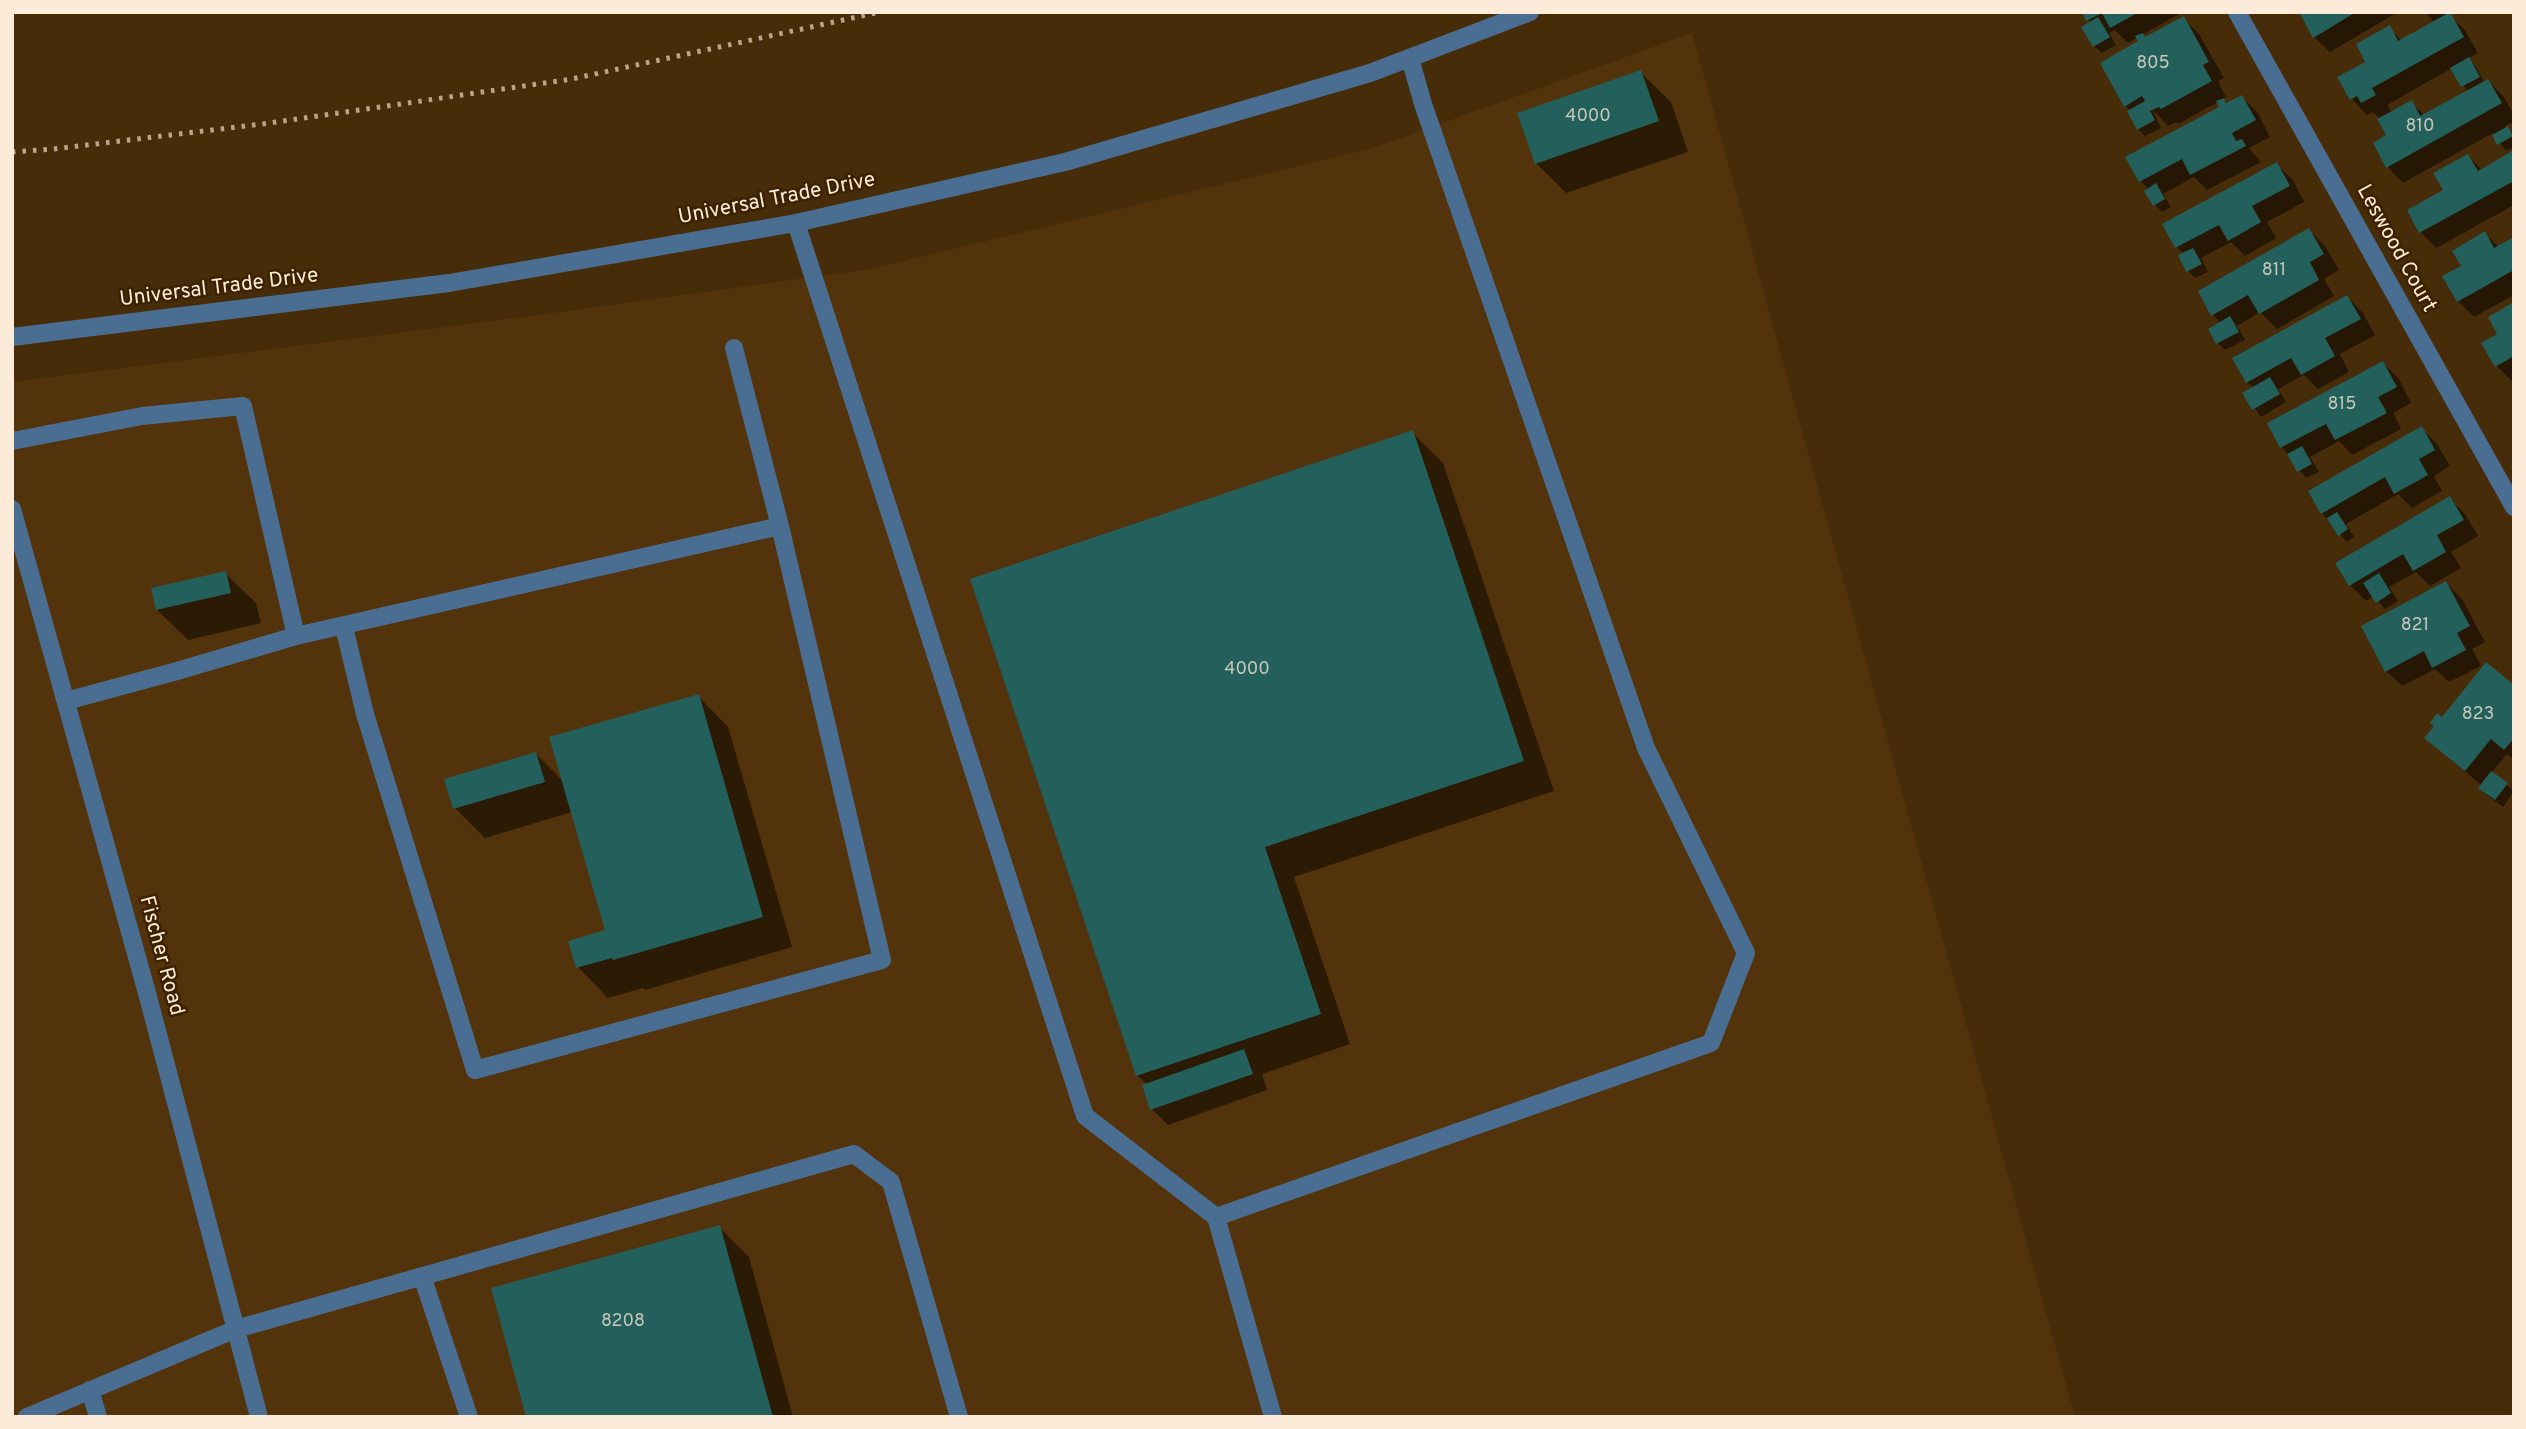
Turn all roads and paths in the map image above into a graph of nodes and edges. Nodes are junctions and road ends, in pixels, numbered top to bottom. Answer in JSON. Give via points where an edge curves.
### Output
{"nodes":[{"id":1,"x":1530,"y":12,"type":"edge"},
{"id":2,"x":2237,"y":12,"type":"edge"},
{"id":3,"x":1410,"y":58,"type":"junction"},
{"id":4,"x":796,"y":223,"type":"junction"},
{"id":5,"x":12,"y":337,"type":"edge"},
{"id":6,"x":734,"y":348,"type":"dead end"},
{"id":7,"x":12,"y":441,"type":"edge"},
{"id":8,"x":2514,"y":507,"type":"edge"},
{"id":9,"x":12,"y":509,"type":"edge"},
{"id":10,"x":780,"y":526,"type":"junction"},
{"id":11,"x":344,"y":626,"type":"junction"},
{"id":12,"x":296,"y":636,"type":"junction"},
{"id":13,"x":66,"y":701,"type":"junction"},
{"id":14,"x":1216,"y":1217,"type":"junction"},
{"id":15,"x":422,"y":1276,"type":"junction"},
{"id":16,"x":236,"y":1329,"type":"junction"},
{"id":17,"x":90,"y":1390,"type":"junction"},
{"id":18,"x":27,"y":1417,"type":"edge"},
{"id":19,"x":98,"y":1417,"type":"edge"},
{"id":20,"x":259,"y":1417,"type":"edge"},
{"id":21,"x":470,"y":1417,"type":"edge"},
{"id":22,"x":959,"y":1417,"type":"edge"},
{"id":23,"x":1273,"y":1417,"type":"edge"}],
"edges":[{"from":1,"to":3,"type":"street","name":"Universal Trade Drive"},
{"from":2,"to":8,"type":"street","name":"Leswood Court"},
{"from":3,"to":4,"type":"street","name":"Universal Trade Drive","via":[[1065,162]]},
{"from":3,"to":14,"type":"street","via":[[1646,748],[1746,953],[1711,1043]]},
{"from":4,"to":5,"type":"street","name":"Universal Trade Drive","via":[[449,283]]},
{"from":4,"to":14,"type":"street","via":[[1085,1116]]},
{"from":6,"to":10,"type":"street"},
{"from":7,"to":12,"type":"street","via":[[142,416],[243,406]]},
{"from":9,"to":13,"type":"street","name":"Fischer Road"},
{"from":10,"to":11,"type":"street"},
{"from":10,"to":11,"type":"street","via":[[882,960],[475,1070],[365,715]]},
{"from":11,"to":12,"type":"street"},
{"from":12,"to":13,"type":"street"},
{"from":13,"to":16,"type":"street","name":"Fischer Road"},
{"from":14,"to":23,"type":"street"},
{"from":15,"to":16,"type":"street"},
{"from":15,"to":21,"type":"street"},
{"from":15,"to":22,"type":"street","via":[[854,1154],[891,1182]]},
{"from":16,"to":17,"type":"street"},
{"from":16,"to":20,"type":"street","name":"Fischer Road"},
{"from":17,"to":18,"type":"street"},
{"from":17,"to":19,"type":"street"}]}
